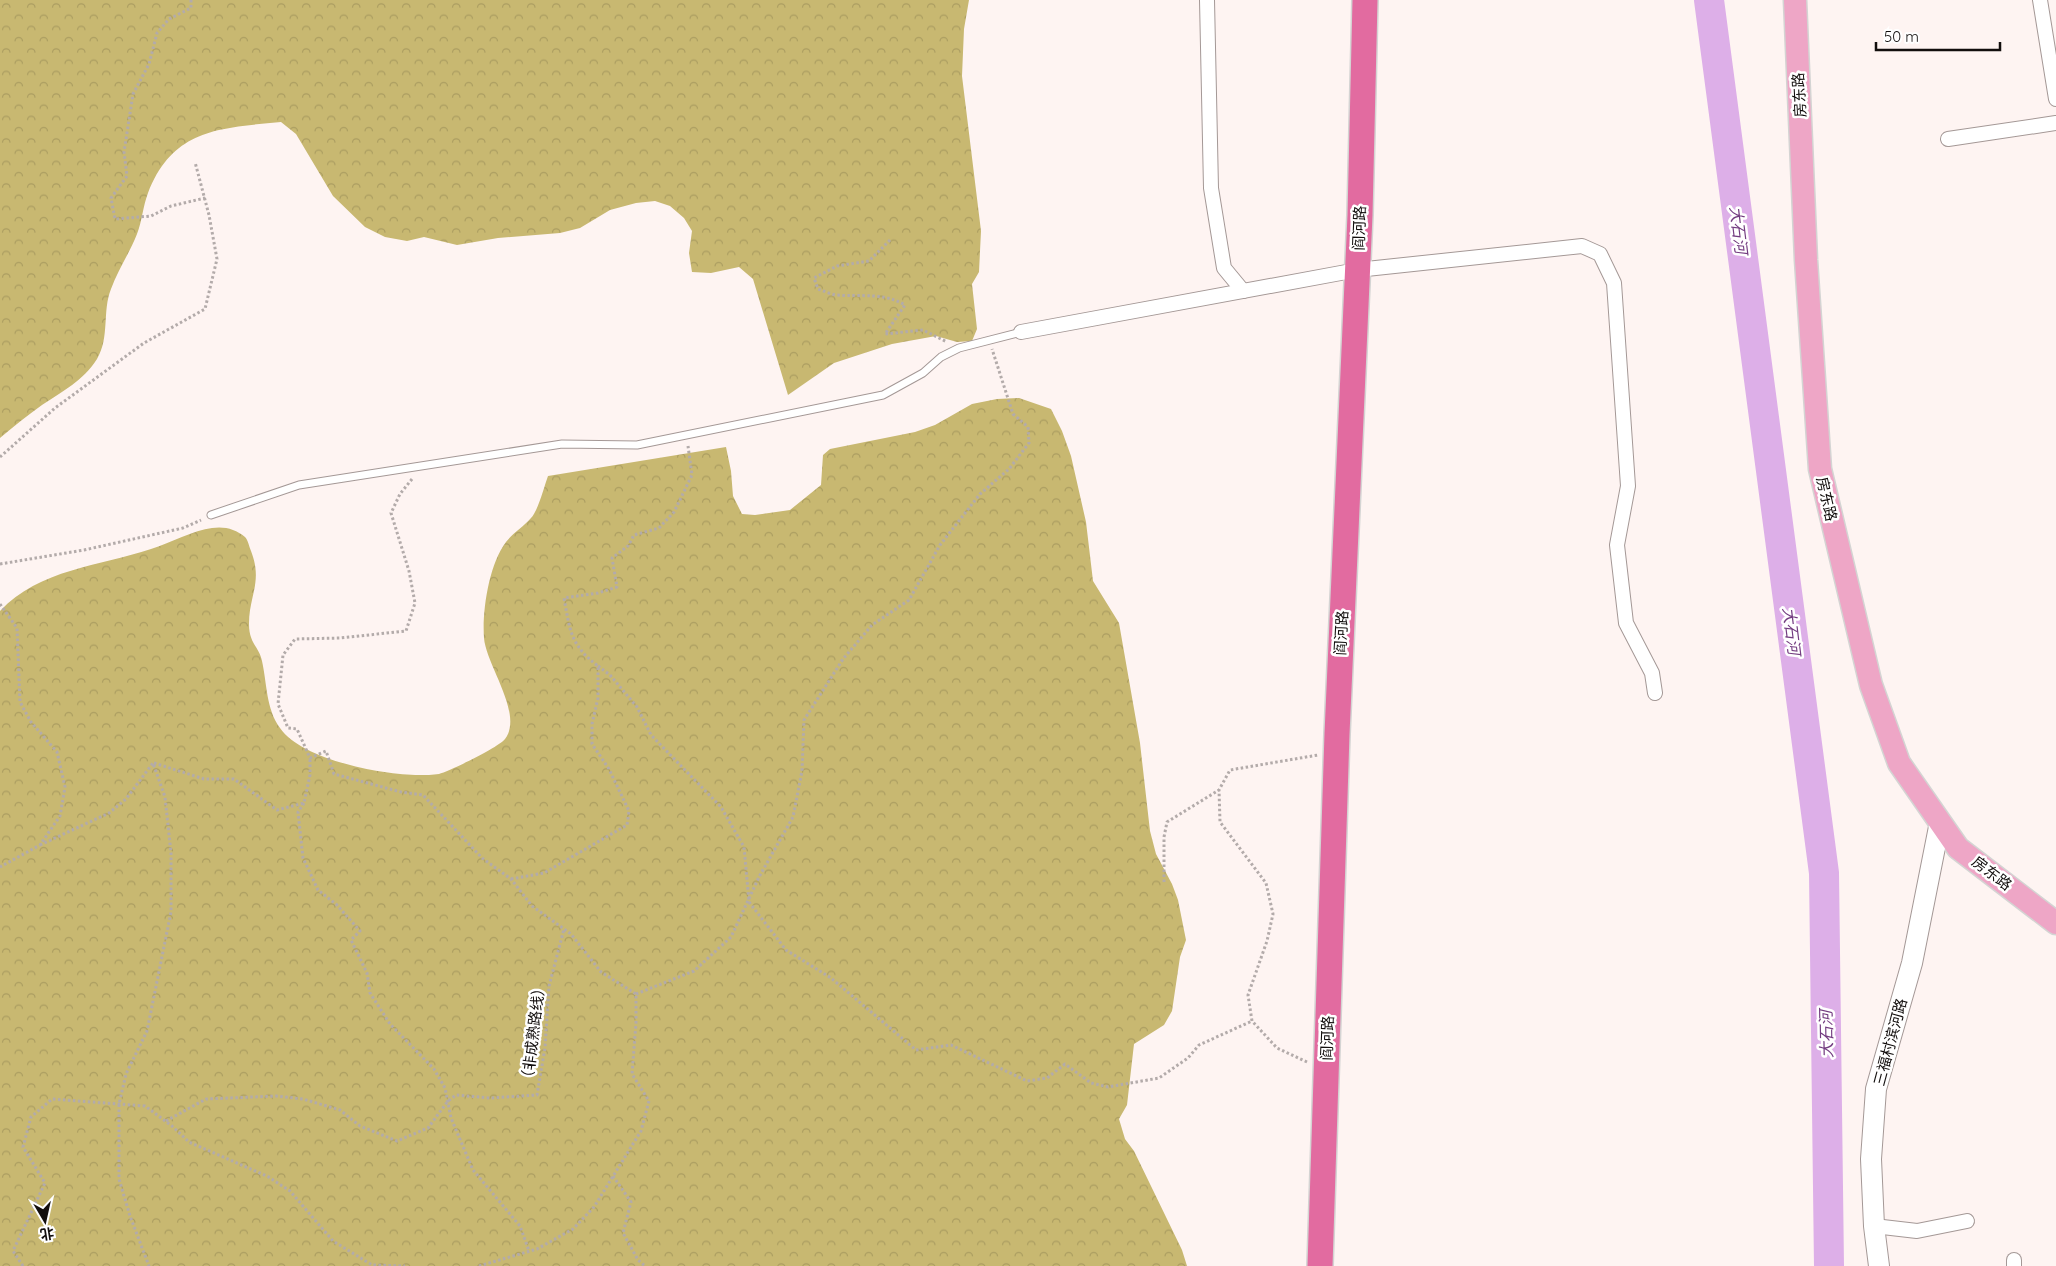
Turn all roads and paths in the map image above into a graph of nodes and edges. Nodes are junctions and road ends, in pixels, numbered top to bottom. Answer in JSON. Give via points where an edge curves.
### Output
{"nodes":[{"id":1,"x":191,"y":0,"type":"edge"},
{"id":2,"x":1207,"y":0,"type":"edge"},
{"id":3,"x":1366,"y":0,"type":"edge"},
{"id":4,"x":1795,"y":0,"type":"edge"},
{"id":5,"x":2040,"y":0,"type":"edge"},
{"id":6,"x":2056,"y":99,"type":"edge"},
{"id":7,"x":2056,"y":123,"type":"edge"},
{"id":8,"x":1948,"y":139,"type":"dead end"},
{"id":9,"x":195,"y":162,"type":"dead end"},
{"id":10,"x":205,"y":198,"type":"junction"},
{"id":11,"x":890,"y":240,"type":"dead end"},
{"id":12,"x":1357,"y":270,"type":"junction"},
{"id":13,"x":1243,"y":290,"type":"junction"},
{"id":14,"x":1021,"y":332,"type":"joint"},
{"id":15,"x":990,"y":340,"type":"junction"},
{"id":16,"x":959,"y":348,"type":"junction"},
{"id":17,"x":686,"y":435,"type":"junction"},
{"id":18,"x":0,"y":457,"type":"edge"},
{"id":19,"x":422,"y":466,"type":"junction"},
{"id":20,"x":210,"y":515,"type":"joint"},
{"id":21,"x":0,"y":564,"type":"edge"},
{"id":22,"x":0,"y":604,"type":"edge"},
{"id":23,"x":598,"y":666,"type":"junction"},
{"id":24,"x":1655,"y":693,"type":"dead end"},
{"id":25,"x":1336,"y":752,"type":"junction"},
{"id":26,"x":310,"y":758,"type":"junction"},
{"id":27,"x":153,"y":763,"type":"junction"},
{"id":28,"x":1218,"y":790,"type":"junction"},
{"id":29,"x":304,"y":802,"type":"junction"},
{"id":30,"x":1940,"y":822,"type":"junction"},
{"id":31,"x":40,"y":845,"type":"junction"},
{"id":32,"x":0,"y":867,"type":"edge"},
{"id":33,"x":511,"y":879,"type":"junction"},
{"id":34,"x":1164,"y":882,"type":"dead end"},
{"id":35,"x":749,"y":902,"type":"junction"},
{"id":36,"x":2056,"y":923,"type":"edge"},
{"id":37,"x":564,"y":929,"type":"junction"},
{"id":38,"x":636,"y":994,"type":"junction"},
{"id":39,"x":1252,"y":1021,"type":"junction"},
{"id":40,"x":1326,"y":1070,"type":"junction"},
{"id":41,"x":448,"y":1101,"type":"junction"},
{"id":42,"x":119,"y":1104,"type":"junction"},
{"id":43,"x":166,"y":1121,"type":"junction"},
{"id":44,"x":613,"y":1176,"type":"junction"},
{"id":45,"x":1967,"y":1220,"type":"dead end"},
{"id":46,"x":1874,"y":1226,"type":"junction"},
{"id":47,"x":529,"y":1251,"type":"junction"},
{"id":48,"x":23,"y":1266,"type":"edge"},
{"id":49,"x":149,"y":1266,"type":"edge"},
{"id":50,"x":405,"y":1266,"type":"edge"},
{"id":51,"x":479,"y":1266,"type":"edge"},
{"id":52,"x":645,"y":1266,"type":"edge"},
{"id":53,"x":1320,"y":1266,"type":"edge"},
{"id":54,"x":1879,"y":1266,"type":"edge"}],
"edges":[{"from":1,"to":10,"type":"path","via":[[191,8],[169,19],[157,34],[149,64],[133,94],[124,152],[128,176],[111,198],[115,219],[151,216],[171,206]]},
{"from":2,"to":13,"type":"street","via":[[1211,188],[1224,268]]},
{"from":3,"to":12,"type":"highway","name":"阎河路"},
{"from":4,"to":30,"type":"main road","name":"房东路","via":[[1806,260],[1820,469],[1871,686],[1900,763]]},
{"from":5,"to":6,"type":"street"},
{"from":7,"to":8,"type":"street"},
{"from":9,"to":10,"type":"path"},
{"from":10,"to":18,"type":"path","via":[[217,259],[205,309],[114,364],[55,408]]},
{"from":11,"to":16,"type":"path","via":[[868,261],[837,266],[814,278],[818,290],[836,295],[894,298],[905,305],[885,334],[923,330]]},
{"from":12,"to":13,"type":"street"},
{"from":12,"to":24,"type":"street","via":[[1582,246],[1600,254],[1614,283],[1628,486],[1617,545],[1626,623],[1652,673]]},
{"from":12,"to":25,"type":"highway","name":"阎河路"},
{"from":13,"to":14,"type":"street"},
{"from":14,"to":15,"type":"lane"},
{"from":15,"to":16,"type":"lane"},
{"from":15,"to":35,"type":"path","via":[[1013,414],[1028,427],[1029,443],[1009,469],[980,494],[940,544],[909,600],[872,625],[843,659],[804,720],[802,771],[793,817],[759,877]]},
{"from":16,"to":17,"type":"lane","via":[[941,356],[923,373],[883,395]]},
{"from":17,"to":19,"type":"lane","via":[[636,445],[562,444]]},
{"from":17,"to":23,"type":"path","via":[[692,475],[674,512],[659,528],[634,536],[628,546],[612,558],[617,587],[598,594],[564,598],[570,631],[582,654]]},
{"from":19,"to":20,"type":"lane","via":[[299,485]]},
{"from":19,"to":26,"type":"path","via":[[400,494],[391,513],[415,603],[406,631],[295,640],[283,655],[278,704],[288,728],[297,730]]},
{"from":20,"to":21,"type":"path","via":[[183,528]]},
{"from":22,"to":31,"type":"path","via":[[17,628],[20,702],[31,722],[57,752],[65,787],[60,816]]},
{"from":23,"to":33,"type":"path","via":[[592,744],[609,769],[629,811],[628,825],[544,873]]},
{"from":23,"to":35,"type":"path","via":[[637,707],[652,735],[721,807],[744,847]]},
{"from":25,"to":28,"type":"path","via":[[1230,770]]},
{"from":25,"to":40,"type":"highway","name":"阎河路"},
{"from":26,"to":29,"type":"path"},
{"from":26,"to":33,"type":"path","via":[[326,752],[334,774],[423,795],[482,858]]},
{"from":27,"to":29,"type":"path","via":[[204,779],[234,779],[277,810]]},
{"from":27,"to":31,"type":"path","via":[[126,799],[109,813]]},
{"from":27,"to":42,"type":"path","via":[[165,798],[171,853],[172,912],[147,1031],[126,1074]]},
{"from":28,"to":34,"type":"path","via":[[1167,822]]},
{"from":28,"to":39,"type":"path","via":[[1220,822],[1266,883],[1273,914],[1248,994]]},
{"from":29,"to":41,"type":"path","via":[[298,812],[303,858],[318,890],[337,905],[360,931],[351,940],[367,973],[370,994],[390,1024],[434,1069]]},
{"from":30,"to":36,"type":"main road","name":"房东路","via":[[1958,848]]},
{"from":30,"to":46,"type":"street","name":"三福村滨河路","via":[[1912,963],[1876,1089],[1871,1158]]},
{"from":31,"to":32,"type":"path"},
{"from":33,"to":37,"type":"path","via":[[532,906]]},
{"from":35,"to":38,"type":"path","via":[[730,938],[694,971]]},
{"from":35,"to":39,"type":"path","via":[[786,950],[831,978],[916,1050],[951,1045],[1026,1082],[1047,1078],[1065,1064],[1091,1083],[1108,1087],[1159,1078],[1188,1058],[1199,1045]]},
{"from":37,"to":38,"type":"path","via":[[601,972]]},
{"from":37,"to":41,"type":"path","name":"（非成熟路线）","via":[[548,986],[545,1048],[537,1095],[490,1098],[456,1095]]},
{"from":38,"to":44,"type":"path","via":[[632,1074],[649,1101],[642,1130]]},
{"from":39,"to":40,"type":"path","via":[[1277,1048]]},
{"from":40,"to":53,"type":"highway","name":"阎河路"},
{"from":41,"to":43,"type":"path","via":[[428,1128],[397,1141],[360,1126],[340,1110],[303,1098],[276,1096],[206,1100]]},
{"from":41,"to":47,"type":"path","via":[[451,1118],[473,1170],[520,1226]]},
{"from":42,"to":43,"type":"path","via":[[145,1106]]},
{"from":42,"to":48,"type":"path","via":[[52,1100],[31,1117],[23,1147],[46,1183],[13,1251]]},
{"from":42,"to":49,"type":"path","via":[[119,1179]]},
{"from":43,"to":50,"type":"path","via":[[189,1142],[267,1176],[290,1191],[333,1241],[372,1266]]},
{"from":44,"to":47,"type":"path","via":[[594,1207],[573,1229]]},
{"from":44,"to":52,"type":"path","via":[[631,1202],[623,1233]]},
{"from":45,"to":46,"type":"street","via":[[1917,1231]]},
{"from":46,"to":54,"type":"street","name":"三福村滨河路"},
{"from":47,"to":51,"type":"path"}]}
